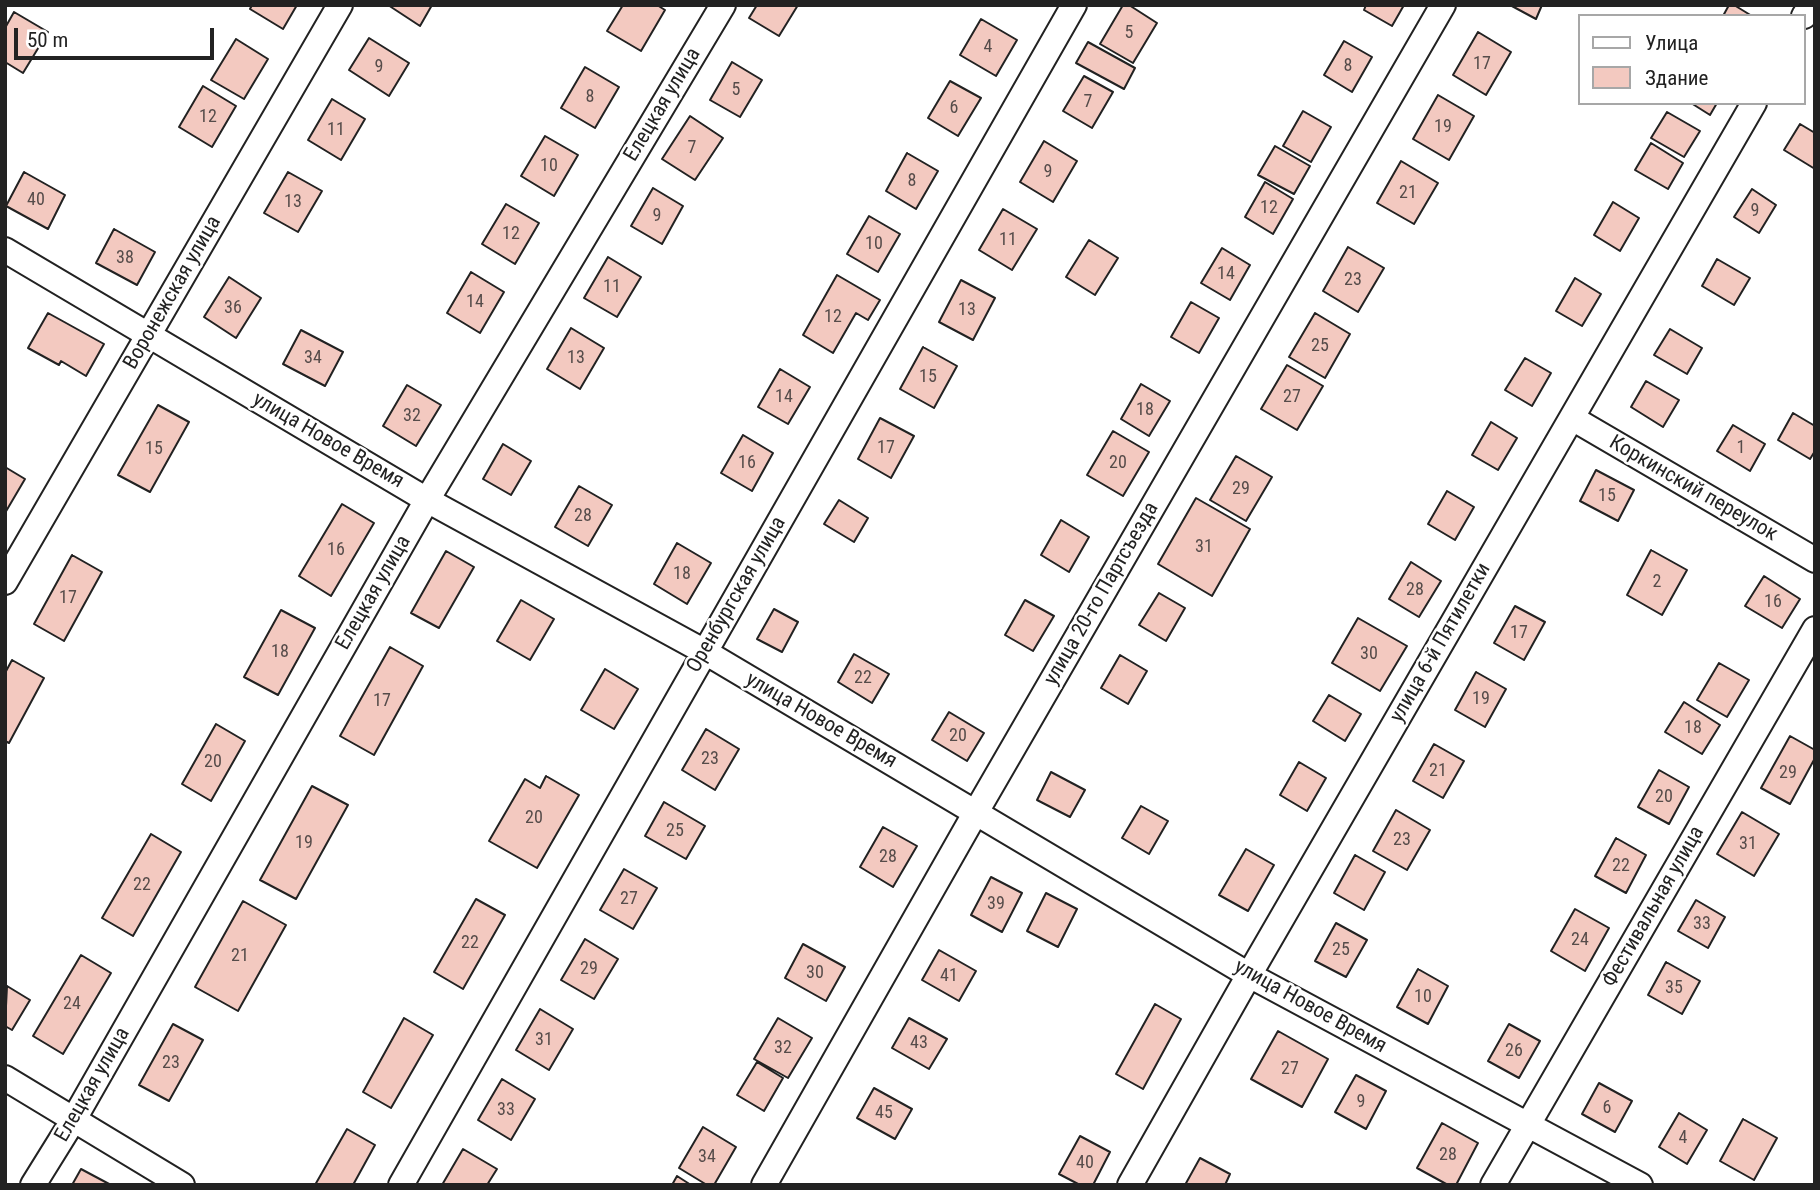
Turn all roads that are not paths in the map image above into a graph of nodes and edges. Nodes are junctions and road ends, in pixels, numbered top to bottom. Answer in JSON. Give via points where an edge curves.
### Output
{"nodes":[{"id":1,"x":340,"y":5,"type":"edge"},
{"id":2,"x":723,"y":5,"type":"edge"},
{"id":3,"x":1074,"y":5,"type":"edge"},
{"id":4,"x":1443,"y":5,"type":"edge"},
{"id":5,"x":1753,"y":105,"type":"edge"},
{"id":6,"x":5,"y":250,"type":"edge"},
{"id":7,"x":148,"y":335,"type":"junction"},
{"id":8,"x":1572,"y":418,"type":"junction"},
{"id":9,"x":427,"y":500,"type":"junction"},
{"id":10,"x":1815,"y":560,"type":"edge"},
{"id":11,"x":5,"y":582,"type":"edge"},
{"id":12,"x":1815,"y":629,"type":"edge"},
{"id":13,"x":705,"y":652,"type":"junction"},
{"id":14,"x":976,"y":812,"type":"junction"},
{"id":15,"x":1249,"y":975,"type":"junction"},
{"id":16,"x":5,"y":1079,"type":"edge"},
{"id":17,"x":74,"y":1119,"type":"junction"},
{"id":18,"x":1528,"y":1125,"type":"junction"},
{"id":19,"x":33,"y":1185,"type":"edge"},
{"id":20,"x":182,"y":1185,"type":"edge"},
{"id":21,"x":401,"y":1185,"type":"edge"},
{"id":22,"x":764,"y":1185,"type":"edge"},
{"id":23,"x":1130,"y":1185,"type":"edge"},
{"id":24,"x":1493,"y":1185,"type":"edge"},
{"id":25,"x":1640,"y":1185,"type":"edge"}],
"edges":[{"from":1,"to":7,"type":"street","name":"Воронежская улица"},
{"from":2,"to":9,"type":"street","name":"Елецкая улица"},
{"from":3,"to":13,"type":"street","name":"Оренбургская улица"},
{"from":4,"to":14,"type":"street","name":"улица 20-го Партсъезда"},
{"from":5,"to":8,"type":"street","name":"улица 6-й Пятилетки"},
{"from":6,"to":7,"type":"street","name":"улица Новое Время"},
{"from":7,"to":9,"type":"street","name":"улица Новое Время"},
{"from":7,"to":11,"type":"street","name":"Воронежская улица"},
{"from":8,"to":10,"type":"street","name":"Коркинский переулок"},
{"from":8,"to":15,"type":"street","name":"улица 6-й Пятилетки"},
{"from":9,"to":13,"type":"street","name":"улица Новое Время"},
{"from":9,"to":17,"type":"street","name":"Елецкая улица"},
{"from":12,"to":18,"type":"street","name":"Фестивальная улица"},
{"from":13,"to":14,"type":"street","name":"улица Новое Время"},
{"from":13,"to":21,"type":"street","name":"Оренбургская улица"},
{"from":14,"to":15,"type":"street","name":"улица Новое Время"},
{"from":14,"to":22,"type":"street","name":"улица 20-го Партсъезда"},
{"from":15,"to":18,"type":"street","name":"улица Новое Время"},
{"from":15,"to":23,"type":"street","name":"улица 6-й Пятилетки"},
{"from":16,"to":17,"type":"street"},
{"from":17,"to":19,"type":"street","name":"Елецкая улица"},
{"from":17,"to":20,"type":"street"},
{"from":18,"to":24,"type":"street","name":"Фестивальная улица"},
{"from":18,"to":25,"type":"street","name":"улица Новое Время"}]}
